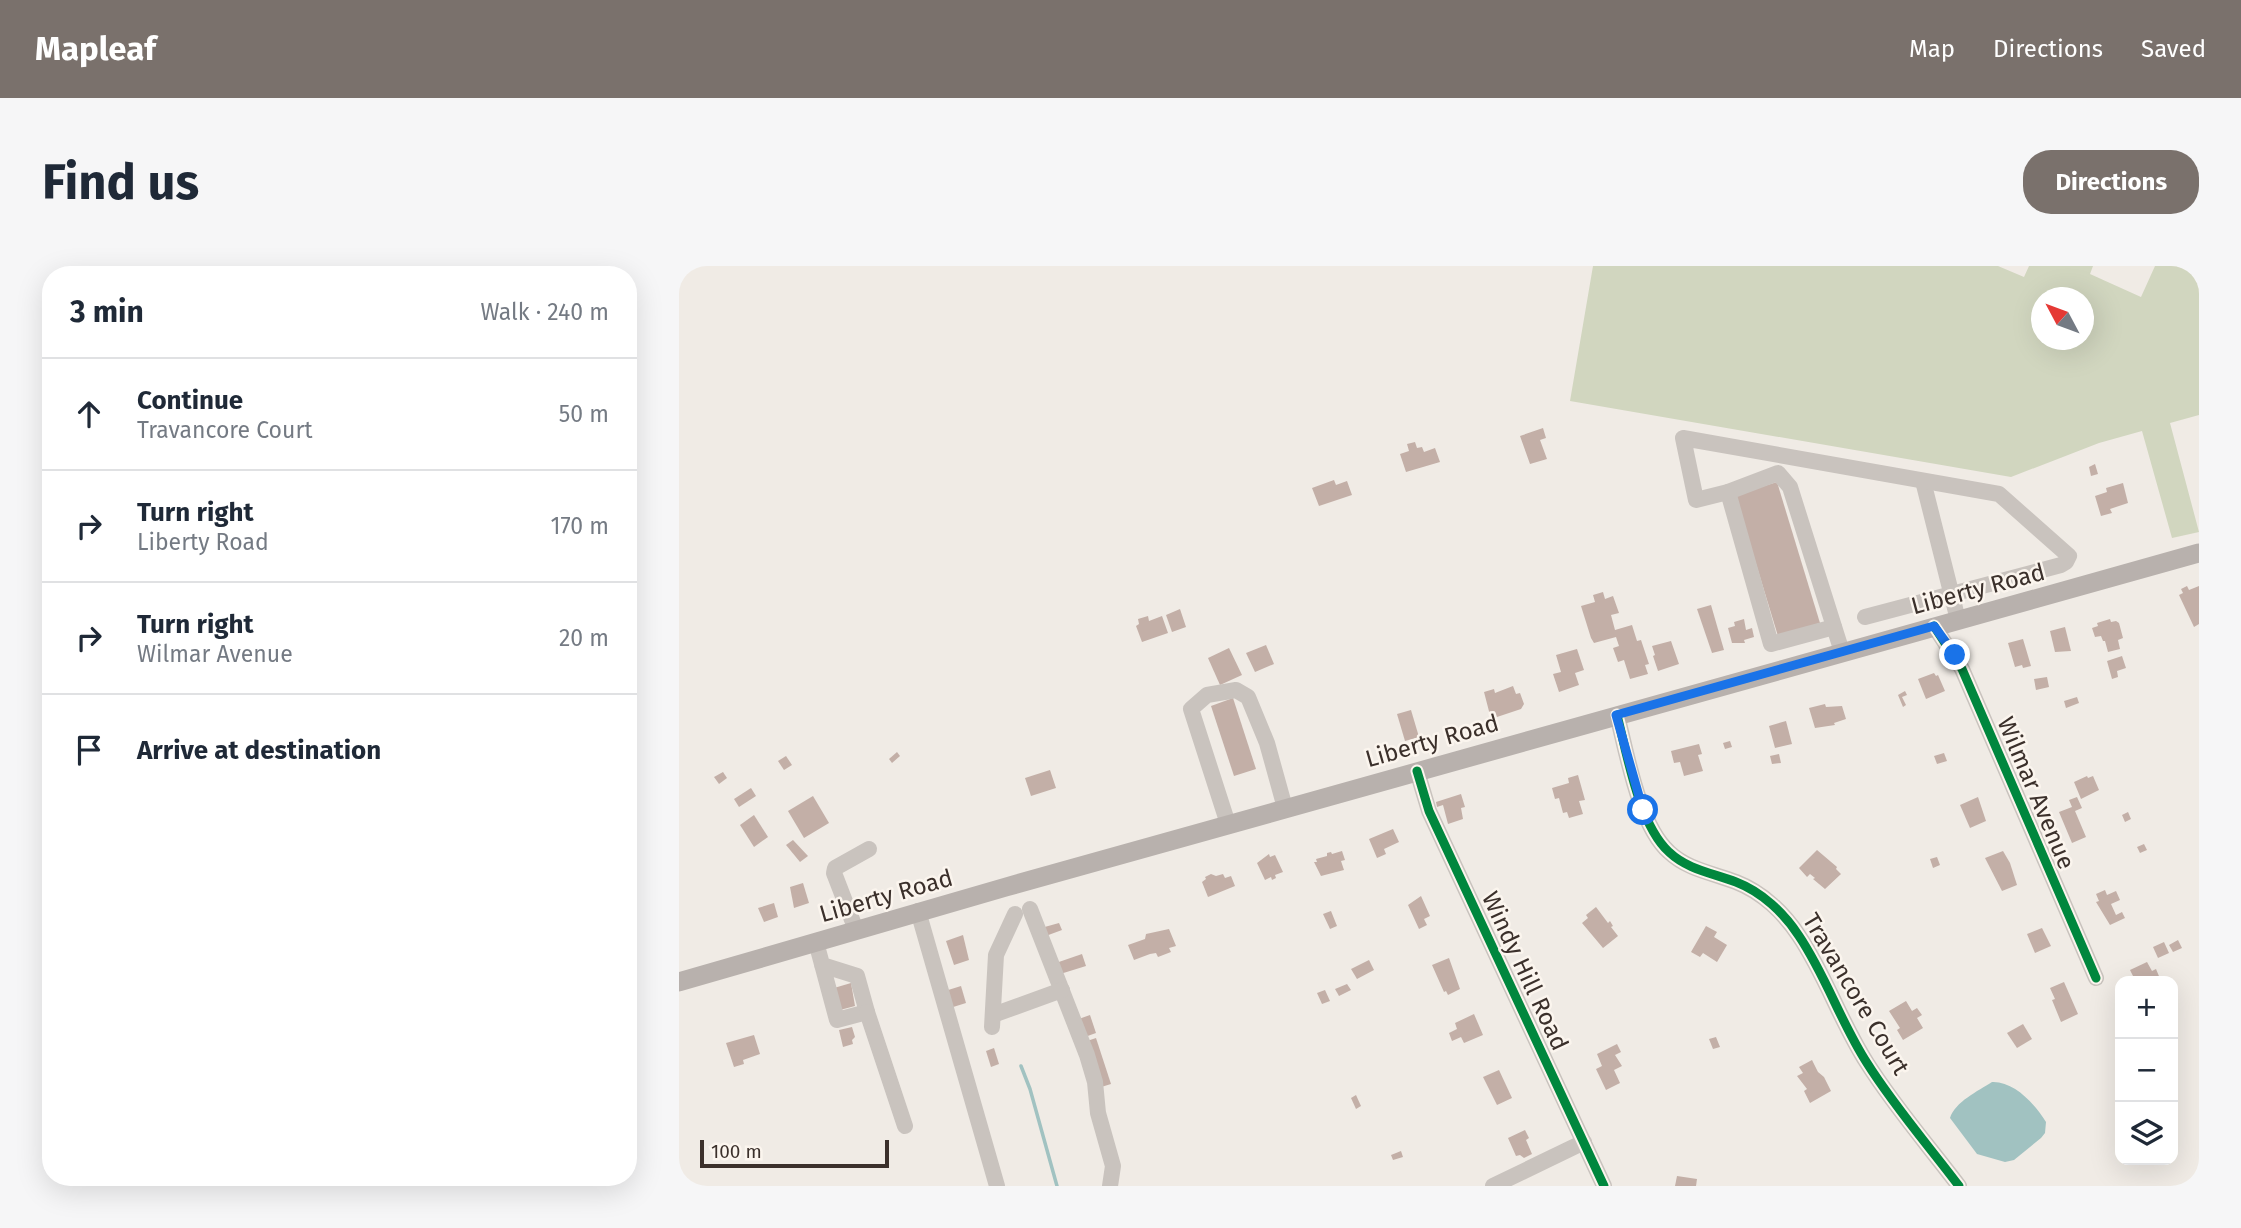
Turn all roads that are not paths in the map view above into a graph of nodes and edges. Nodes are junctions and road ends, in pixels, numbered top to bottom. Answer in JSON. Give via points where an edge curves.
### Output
{"nodes":[{"id":1,"x":1779,"y":465,"type":"junction"},
{"id":2,"x":1923,"y":481,"type":"junction"},
{"id":3,"x":1728,"y":492,"type":"junction"},
{"id":4,"x":2199,"y":553,"type":"edge"},
{"id":5,"x":1952,"y":595,"type":"junction"},
{"id":6,"x":1864,"y":618,"type":"dead end"},
{"id":7,"x":1958,"y":620,"type":"junction"},
{"id":8,"x":1934,"y":626,"type":"junction"},
{"id":9,"x":1835,"y":627,"type":"junction"},
{"id":10,"x":1842,"y":652,"type":"junction"},
{"id":11,"x":1616,"y":715,"type":"junction"},
{"id":12,"x":1417,"y":771,"type":"junction"},
{"id":13,"x":1285,"y":808,"type":"junction"},
{"id":14,"x":1228,"y":824,"type":"junction"},
{"id":15,"x":869,"y":849,"type":"dead end"},
{"id":16,"x":918,"y":911,"type":"junction"},
{"id":17,"x":856,"y":930,"type":"junction"},
{"id":18,"x":816,"y":942,"type":"junction"},
{"id":19,"x":823,"y":965,"type":"junction"},
{"id":20,"x":2096,"y":978,"type":"dead end"},
{"id":21,"x":679,"y":982,"type":"edge"},
{"id":22,"x":1062,"y":990,"type":"junction"},
{"id":23,"x":867,"y":1012,"type":"junction"},
{"id":24,"x":905,"y":1126,"type":"dead end"},
{"id":25,"x":1584,"y":1142,"type":"junction"},
{"id":26,"x":997,"y":1186,"type":"edge"},
{"id":27,"x":1110,"y":1186,"type":"edge"},
{"id":28,"x":1493,"y":1186,"type":"edge"},
{"id":29,"x":1604,"y":1186,"type":"edge"},
{"id":30,"x":1959,"y":1186,"type":"edge"}],
"edges":[{"from":1,"to":2,"type":"street"},
{"from":1,"to":3,"type":"street"},
{"from":1,"to":3,"type":"street","via":[[1683,438],[1696,500]]},
{"from":1,"to":9,"type":"street"},
{"from":2,"to":5,"type":"street"},
{"from":2,"to":5,"type":"street","via":[[1999,494],[2069,556],[2061,565]]},
{"from":3,"to":9,"type":"street","via":[[1771,643]]},
{"from":4,"to":7,"type":"main road","name":"Liberty Road"},
{"from":5,"to":6,"type":"street"},
{"from":5,"to":7,"type":"street"},
{"from":7,"to":8,"type":"main road","name":"Liberty Road"},
{"from":8,"to":10,"type":"main road","name":"Liberty Road"},
{"from":8,"to":20,"type":"street","name":"Wilmar Avenue","via":[[1962,669]]},
{"from":9,"to":10,"type":"street"},
{"from":10,"to":11,"type":"main road","name":"Liberty Road"},
{"from":11,"to":12,"type":"main road","name":"Liberty Road"},
{"from":11,"to":30,"type":"street","name":"Travancore Court","via":[[1643,810],[1659,841],[1696,869],[1752,889],[1782,915],[1800,937],[1867,1064]]},
{"from":12,"to":13,"type":"main road","name":"Liberty Road"},
{"from":12,"to":25,"type":"street","name":"Windy Hill Road","via":[[1429,811]]},
{"from":13,"to":14,"type":"main road","name":"Liberty Road"},
{"from":13,"to":14,"type":"street","via":[[1248,697],[1235,690],[1207,695],[1191,709]]},
{"from":14,"to":16,"type":"main road","name":"Liberty Road"},
{"from":15,"to":17,"type":"street","via":[[835,868],[834,873]]},
{"from":16,"to":17,"type":"main road","name":"Liberty Road"},
{"from":16,"to":26,"type":"street"},
{"from":17,"to":18,"type":"main road","name":"Liberty Road"},
{"from":18,"to":19,"type":"street"},
{"from":18,"to":21,"type":"main road","name":"Liberty Road"},
{"from":19,"to":23,"type":"street","via":[[857,976]]},
{"from":19,"to":23,"type":"street","via":[[837,1020]]},
{"from":22,"to":22,"type":"street","via":[[1023,912],[996,955],[992,1021]]},
{"from":22,"to":27,"type":"street","via":[[1095,1082],[1098,1113],[1113,1166]]},
{"from":23,"to":24,"type":"street"},
{"from":25,"to":28,"type":"street"},
{"from":25,"to":29,"type":"street","name":"Windy Hill Road"}]}
